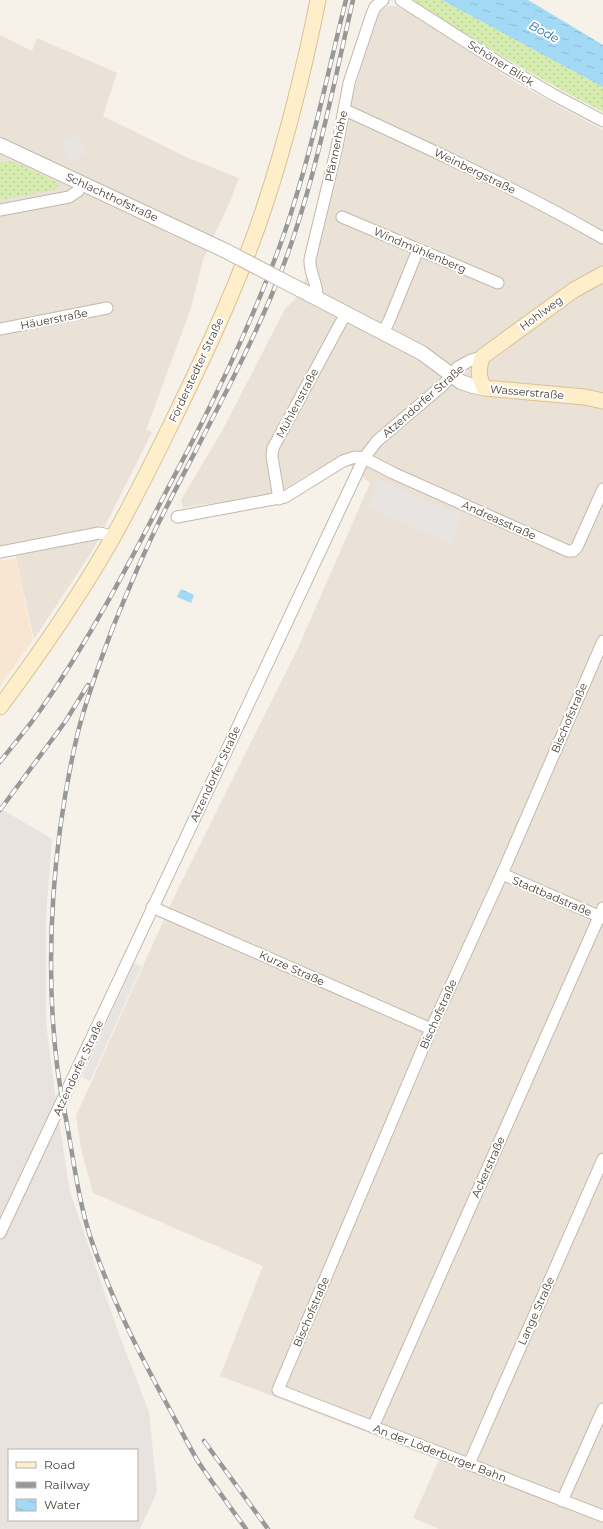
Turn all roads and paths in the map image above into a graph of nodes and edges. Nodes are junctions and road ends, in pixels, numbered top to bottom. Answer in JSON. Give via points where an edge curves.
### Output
{"nodes":[{"id":1,"x":318,"y":0,"type":"edge"},
{"id":2,"x":384,"y":0,"type":"edge"},
{"id":3,"x":402,"y":0,"type":"edge"},
{"id":4,"x":344,"y":110,"type":"junction"},
{"id":5,"x":603,"y":121,"type":"edge"},
{"id":6,"x":0,"y":145,"type":"edge"},
{"id":7,"x":82,"y":183,"type":"junction"},
{"id":8,"x":0,"y":210,"type":"edge"},
{"id":9,"x":342,"y":217,"type":"dead end"},
{"id":10,"x":603,"y":238,"type":"edge"},
{"id":11,"x":418,"y":250,"type":"junction"},
{"id":12,"x":603,"y":274,"type":"edge"},
{"id":13,"x":498,"y":283,"type":"dead end"},
{"id":14,"x":317,"y":298,"type":"junction"},
{"id":15,"x":107,"y":308,"type":"dead end"},
{"id":16,"x":346,"y":313,"type":"junction"},
{"id":17,"x":0,"y":329,"type":"edge"},
{"id":18,"x":383,"y":332,"type":"junction"},
{"id":19,"x":482,"y":357,"type":"junction"},
{"id":20,"x":452,"y":374,"type":"junction"},
{"id":21,"x":484,"y":388,"type":"junction"},
{"id":22,"x":603,"y":401,"type":"edge"},
{"id":23,"x":364,"y":458,"type":"junction"},
{"id":24,"x":603,"y":489,"type":"edge"},
{"id":25,"x":279,"y":499,"type":"junction"},
{"id":26,"x":177,"y":517,"type":"dead end"},
{"id":27,"x":112,"y":538,"type":"junction"},
{"id":28,"x":0,"y":552,"type":"edge"},
{"id":29,"x":603,"y":641,"type":"edge"},
{"id":30,"x":0,"y":707,"type":"edge"},
{"id":31,"x":502,"y":874,"type":"junction"},
{"id":32,"x":152,"y":907,"type":"junction"},
{"id":33,"x":602,"y":914,"type":"edge"},
{"id":34,"x":431,"y":1029,"type":"junction"},
{"id":35,"x":603,"y":1158,"type":"edge"},
{"id":36,"x":0,"y":1233,"type":"edge"},
{"id":37,"x":278,"y":1390,"type":"joint"},
{"id":38,"x":603,"y":1408,"type":"edge"},
{"id":39,"x":373,"y":1427,"type":"junction"},
{"id":40,"x":469,"y":1464,"type":"junction"},
{"id":41,"x":562,"y":1501,"type":"junction"},
{"id":42,"x":603,"y":1516,"type":"edge"}],
"edges":[{"from":1,"to":27,"type":"main road","name":"Förderstedter Straße","via":[[294,110],[255,234],[204,356]]},
{"from":2,"to":4,"type":"street","name":"Pfännerhöhe","via":[[375,7],[372,14],[349,83]]},
{"from":3,"to":5,"type":"street","name":"Schöner Blick","via":[[504,66]]},
{"from":4,"to":10,"type":"street","name":"Weinbergstraße","via":[[474,170]]},
{"from":4,"to":14,"type":"street","name":"Pfännerhöhe","via":[[310,259],[309,268],[317,289]]},
{"from":6,"to":7,"type":"street","name":"Schlachthofstraße"},
{"from":7,"to":8,"type":"street","via":[[78,191],[69,197]]},
{"from":7,"to":14,"type":"street","name":"Schlachthofstraße","bridge":true,"via":[[224,250]]},
{"from":9,"to":11,"type":"street","name":"Windmühlenberg"},
{"from":11,"to":13,"type":"street","name":"Windmühlenberg"},
{"from":11,"to":18,"type":"street"},
{"from":12,"to":19,"type":"main road","name":"Hohlweg","via":[[574,290]]},
{"from":14,"to":16,"type":"street"},
{"from":15,"to":17,"type":"street","name":"Häuerstraße"},
{"from":16,"to":18,"type":"street"},
{"from":16,"to":25,"type":"street","name":"Mühlenstraße","via":[[273,448]]},
{"from":18,"to":20,"type":"street","via":[[422,353]]},
{"from":19,"to":20,"type":"street","name":"Atzendorfer Straße","via":[[458,367]]},
{"from":19,"to":21,"type":"main road","name":"Wasserstraße","via":[[478,376]]},
{"from":20,"to":21,"type":"street","via":[[461,382]]},
{"from":20,"to":23,"type":"street","name":"Atzendorfer Straße","via":[[443,385],[377,441]]},
{"from":21,"to":22,"type":"main road","name":"Wasserstraße","via":[[585,397]]},
{"from":23,"to":24,"type":"street","name":"Andreasstraße","via":[[568,551],[573,551],[577,547]]},
{"from":23,"to":25,"type":"street","via":[[343,461]]},
{"from":23,"to":32,"type":"street","name":"Atzendorfer Straße"},
{"from":25,"to":26,"type":"street"},
{"from":27,"to":28,"type":"street","via":[[99,533]]},
{"from":27,"to":30,"type":"main road","name":"Förderstedter Straße","via":[[61,620]]},
{"from":29,"to":31,"type":"street","name":"Bischofstraße"},
{"from":31,"to":33,"type":"street","name":"Stadtbadstraße"},
{"from":31,"to":34,"type":"street","name":"Bischofstraße"},
{"from":32,"to":34,"type":"street","name":"Kurze Straße"},
{"from":32,"to":36,"type":"street","name":"Atzendorfer Straße"},
{"from":33,"to":39,"type":"street","name":"Ackerstraße"},
{"from":34,"to":37,"type":"street","name":"Bischofstraße"},
{"from":35,"to":40,"type":"street","name":"Lange Straße"},
{"from":37,"to":39,"type":"street","name":"An der Löderburger Bahn"},
{"from":38,"to":41,"type":"street"},
{"from":39,"to":40,"type":"street","name":"An der Löderburger Bahn"},
{"from":40,"to":41,"type":"street","name":"An der Löderburger Bahn"},
{"from":41,"to":42,"type":"street","name":"An der Löderburger Bahn"}]}
